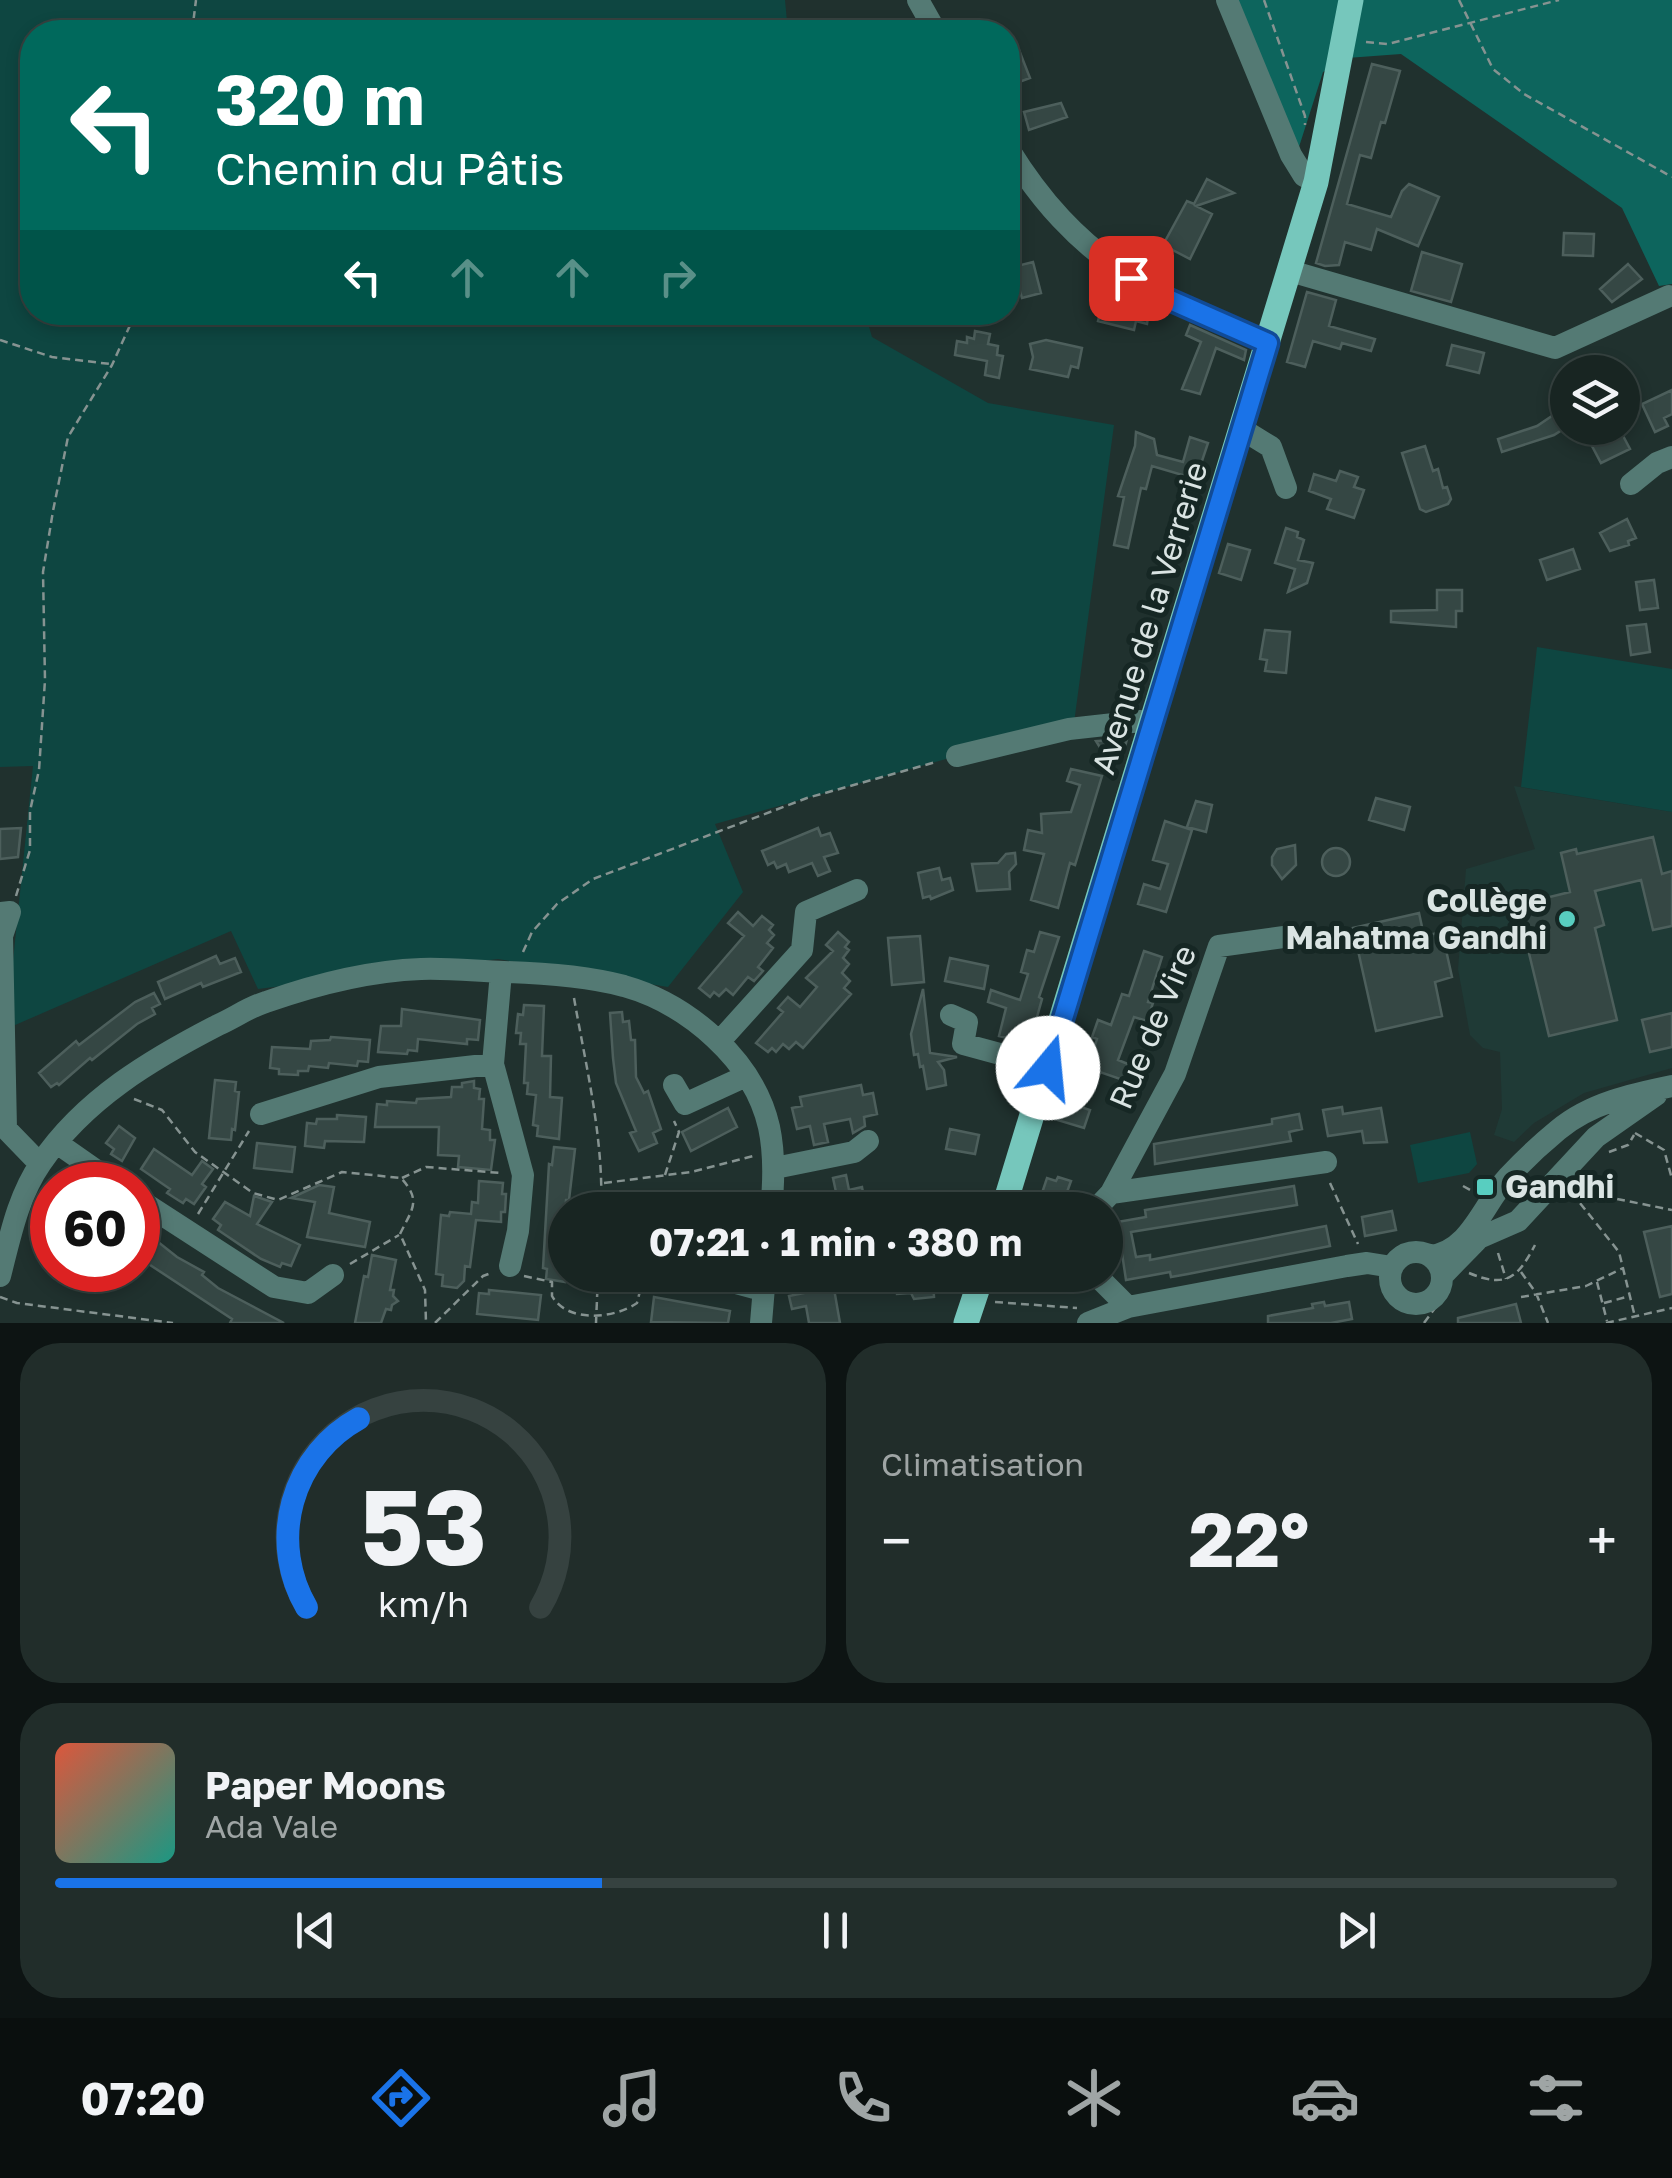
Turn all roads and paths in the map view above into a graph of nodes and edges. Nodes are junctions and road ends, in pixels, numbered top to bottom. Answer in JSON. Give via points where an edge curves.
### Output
{"nodes":[{"id":1,"x":1228,"y":0,"type":"edge"},
{"id":2,"x":1264,"y":0,"type":"edge"},
{"id":3,"x":1351,"y":0,"type":"edge"},
{"id":4,"x":1459,"y":0,"type":"edge"},
{"id":5,"x":1559,"y":0,"type":"edge"},
{"id":6,"x":1470,"y":25,"type":"junction"},
{"id":7,"x":1344,"y":40,"type":"junction"},
{"id":8,"x":1305,"y":131,"type":"dead end"},
{"id":9,"x":1020,"y":168,"type":"edge"},
{"id":10,"x":1672,"y":177,"type":"edge"},
{"id":11,"x":1316,"y":182,"type":"junction"},
{"id":12,"x":1290,"y":271,"type":"junction"},
{"id":13,"x":1668,"y":296,"type":"dead end"},
{"id":14,"x":130,"y":325,"type":"edge"},
{"id":15,"x":0,"y":340,"type":"edge"},
{"id":16,"x":1268,"y":343,"type":"junction"},
{"id":17,"x":112,"y":365,"type":"junction"},
{"id":18,"x":1240,"y":428,"type":"junction"},
{"id":19,"x":1672,"y":457,"type":"edge"},
{"id":20,"x":1631,"y":484,"type":"dead end"},
{"id":21,"x":1286,"y":488,"type":"dead end"},
{"id":22,"x":1152,"y":724,"type":"junction"},
{"id":23,"x":957,"y":756,"type":"joint"},
{"id":24,"x":857,"y":890,"type":"dead end"},
{"id":25,"x":5,"y":912,"type":"edge"},
{"id":26,"x":1290,"y":936,"type":"dead end"},
{"id":27,"x":508,"y":972,"type":"junction"},
{"id":28,"x":570,"y":976,"type":"junction"},
{"id":29,"x":951,"y":1016,"type":"dead end"},
{"id":30,"x":719,"y":1042,"type":"junction"},
{"id":31,"x":492,"y":1064,"type":"junction"},
{"id":32,"x":1048,"y":1068,"type":"junction"},
{"id":33,"x":746,"y":1076,"type":"junction"},
{"id":34,"x":114,"y":1086,"type":"junction"},
{"id":35,"x":679,"y":1095,"type":"joint"},
{"id":36,"x":261,"y":1114,"type":"joint"},
{"id":37,"x":1635,"y":1133,"type":"dead end"},
{"id":38,"x":868,"y":1140,"type":"dead end"},
{"id":39,"x":57,"y":1144,"type":"junction"},
{"id":40,"x":773,"y":1158,"type":"junction"},
{"id":41,"x":38,"y":1162,"type":"edge"},
{"id":42,"x":42,"y":1162,"type":"edge"},
{"id":43,"x":83,"y":1162,"type":"edge"},
{"id":44,"x":1326,"y":1162,"type":"joint"},
{"id":45,"x":226,"y":1173,"type":"junction"},
{"id":46,"x":522,"y":1175,"type":"junction"},
{"id":47,"x":664,"y":1176,"type":"junction"},
{"id":48,"x":400,"y":1178,"type":"junction"},
{"id":49,"x":1672,"y":1179,"type":"edge"},
{"id":50,"x":602,"y":1184,"type":"junction"},
{"id":51,"x":30,"y":1185,"type":"edge"},
{"id":52,"x":1568,"y":1188,"type":"dead end"},
{"id":53,"x":602,"y":1192,"type":"edge"},
{"id":54,"x":772,"y":1192,"type":"edge"},
{"id":55,"x":1009,"y":1192,"type":"edge"},
{"id":56,"x":1110,"y":1192,"type":"edge"},
{"id":57,"x":1123,"y":1199,"type":"edge"},
{"id":58,"x":1617,"y":1199,"type":"dead end"},
{"id":59,"x":1672,"y":1210,"type":"edge"},
{"id":60,"x":160,"y":1214,"type":"edge"},
{"id":61,"x":186,"y":1231,"type":"junction"},
{"id":62,"x":400,"y":1234,"type":"junction"},
{"id":63,"x":1494,"y":1242,"type":"dead end"},
{"id":64,"x":1536,"y":1245,"type":"dead end"},
{"id":65,"x":1367,"y":1263,"type":"junction"},
{"id":66,"x":510,"y":1266,"type":"junction"},
{"id":67,"x":1392,"y":1267,"type":"junction"},
{"id":68,"x":1445,"y":1268,"type":"junction"},
{"id":69,"x":1623,"y":1268,"type":"junction"},
{"id":70,"x":1521,"y":1272,"type":"junction"},
{"id":71,"x":333,"y":1275,"type":"joint"},
{"id":72,"x":0,"y":1276,"type":"edge"},
{"id":73,"x":1506,"y":1279,"type":"junction"},
{"id":74,"x":1597,"y":1282,"type":"junction"},
{"id":75,"x":597,"y":1292,"type":"edge"},
{"id":76,"x":640,"y":1292,"type":"edge"},
{"id":77,"x":764,"y":1292,"type":"edge"},
{"id":78,"x":978,"y":1292,"type":"edge"},
{"id":79,"x":1536,"y":1293,"type":"junction"},
{"id":80,"x":1630,"y":1296,"type":"junction"},
{"id":81,"x":0,"y":1297,"type":"edge"},
{"id":82,"x":1520,"y":1297,"type":"dead end"},
{"id":83,"x":1602,"y":1304,"type":"junction"},
{"id":84,"x":1672,"y":1308,"type":"edge"},
{"id":85,"x":979,"y":1312,"type":"edge"},
{"id":86,"x":1406,"y":1313,"type":"edge"},
{"id":87,"x":1108,"y":1315,"type":"edge"},
{"id":88,"x":1635,"y":1316,"type":"junction"},
{"id":89,"x":596,"y":1320,"type":"edge"},
{"id":90,"x":173,"y":1323,"type":"edge"},
{"id":91,"x":426,"y":1323,"type":"edge"},
{"id":92,"x":435,"y":1323,"type":"edge"},
{"id":93,"x":760,"y":1323,"type":"edge"},
{"id":94,"x":966,"y":1323,"type":"edge"},
{"id":95,"x":1548,"y":1323,"type":"edge"},
{"id":96,"x":1606,"y":1323,"type":"edge"}],
"edges":[{"from":1,"to":11,"type":"street","via":[[1291,155]]},
{"from":2,"to":8,"type":"path"},
{"from":3,"to":7,"type":"main road","name":"Avenue de la Verrerie"},
{"from":4,"to":6,"type":"path"},
{"from":5,"to":6,"type":"path"},
{"from":6,"to":7,"type":"path","via":[[1388,44]]},
{"from":6,"to":10,"type":"path","via":[[1493,69],[1524,94]]},
{"from":7,"to":11,"type":"main road","name":"Avenue de la Verrerie"},
{"from":9,"to":16,"type":"street","via":[[1061,222],[1110,264],[1152,292]]},
{"from":11,"to":12,"type":"main road","name":"Avenue de la Verrerie"},
{"from":12,"to":13,"type":"street","via":[[1555,348]]},
{"from":12,"to":16,"type":"main road","name":"Avenue de la Verrerie"},
{"from":14,"to":17,"type":"path"},
{"from":15,"to":17,"type":"path","via":[[52,357]]},
{"from":16,"to":18,"type":"main road","name":"Avenue de la Verrerie"},
{"from":17,"to":25,"type":"path","via":[[68,437],[53,511],[43,572],[45,680],[30,850]]},
{"from":18,"to":21,"type":"street","via":[[1270,446]]},
{"from":18,"to":22,"type":"main road","name":"Avenue de la Verrerie"},
{"from":19,"to":20,"type":"street"},
{"from":22,"to":23,"type":"street","via":[[1070,729]]},
{"from":22,"to":32,"type":"main road","name":"Avenue de la Verrerie"},
{"from":23,"to":27,"type":"path","via":[[808,798],[592,878],[556,904]]},
{"from":24,"to":30,"type":"street","via":[[806,912],[802,950]]},
{"from":25,"to":41,"type":"street","via":[[6,1129]]},
{"from":26,"to":56,"type":"street","name":"Rue de Vire","via":[[1219,946],[1175,1074]]},
{"from":27,"to":28,"type":"street"},
{"from":27,"to":31,"type":"street"},
{"from":27,"to":34,"type":"street","via":[[367,974],[263,1002]]},
{"from":28,"to":30,"type":"street","via":[[625,986],[674,1006]]},
{"from":28,"to":50,"type":"path"},
{"from":29,"to":32,"type":"street","via":[[967,1022],[963,1044]]},
{"from":30,"to":33,"type":"street"},
{"from":31,"to":36,"type":"street","via":[[379,1077]]},
{"from":31,"to":46,"type":"street"},
{"from":32,"to":55,"type":"main road","name":"Avenue de la Verrerie"},
{"from":33,"to":35,"type":"street"},
{"from":33,"to":40,"type":"street","via":[[768,1123]]},
{"from":34,"to":39,"type":"street"},
{"from":34,"to":45,"type":"path","via":[[162,1110],[194,1152]]},
{"from":35,"to":47,"type":"path","via":[[672,1117],[678,1132]]},
{"from":36,"to":45,"type":"path"},
{"from":37,"to":49,"type":"path","via":[[1664,1150]]},
{"from":38,"to":40,"type":"street","via":[[854,1152]]},
{"from":39,"to":42,"type":"street"},
{"from":39,"to":43,"type":"street"},
{"from":40,"to":47,"type":"path"},
{"from":40,"to":54,"type":"street"},
{"from":44,"to":57,"type":"street"},
{"from":44,"to":65,"type":"path","via":[[1331,1191]]},
{"from":45,"to":48,"type":"path","via":[[253,1193],[278,1200],[342,1172]]},
{"from":45,"to":61,"type":"path"},
{"from":46,"to":48,"type":"path","via":[[426,1167]]},
{"from":46,"to":66,"type":"street"},
{"from":47,"to":50,"type":"path"},
{"from":48,"to":62,"type":"path","via":[[414,1202]]},
{"from":50,"to":53,"type":"path"},
{"from":51,"to":72,"type":"street"},
{"from":52,"to":69,"type":"path","via":[[1619,1252]]},
{"from":58,"to":59,"type":"path"},
{"from":60,"to":61,"type":"street"},
{"from":61,"to":71,"type":"street","via":[[274,1287],[308,1293]]},
{"from":62,"to":71,"type":"path"},
{"from":62,"to":91,"type":"path","via":[[425,1290]]},
{"from":63,"to":73,"type":"path"},
{"from":64,"to":70,"type":"path"},
{"from":65,"to":67,"type":"street"},
{"from":65,"to":87,"type":"street"},
{"from":66,"to":89,"type":"path","via":[[529,1280],[552,1282],[552,1296],[564,1309]]},
{"from":66,"to":92,"type":"path","via":[[483,1276]]},
{"from":67,"to":68,"type":"street","via":[[1408,1252]]},
{"from":67,"to":86,"type":"street","via":[[1391,1285]]},
{"from":68,"to":68,"type":"street","via":[[1448,1254],[1506,1180],[1561,1127],[1602,1118],[1518,1220],[1479,1238]]},
{"from":68,"to":73,"type":"path"},
{"from":68,"to":86,"type":"street","via":[[1432,1297]]},
{"from":69,"to":74,"type":"path"},
{"from":69,"to":80,"type":"path"},
{"from":70,"to":73,"type":"path"},
{"from":70,"to":79,"type":"path"},
{"from":74,"to":79,"type":"path"},
{"from":74,"to":83,"type":"path"},
{"from":75,"to":89,"type":"path"},
{"from":76,"to":89,"type":"path","via":[[637,1303]]},
{"from":77,"to":93,"type":"street"},
{"from":78,"to":94,"type":"main road"},
{"from":79,"to":82,"type":"path"},
{"from":79,"to":95,"type":"path"},
{"from":80,"to":83,"type":"path"},
{"from":80,"to":88,"type":"path"},
{"from":81,"to":90,"type":"path"},
{"from":83,"to":96,"type":"path"},
{"from":84,"to":88,"type":"path"},
{"from":85,"to":87,"type":"path","via":[[1072,1308]]},
{"from":88,"to":96,"type":"path"}]}
